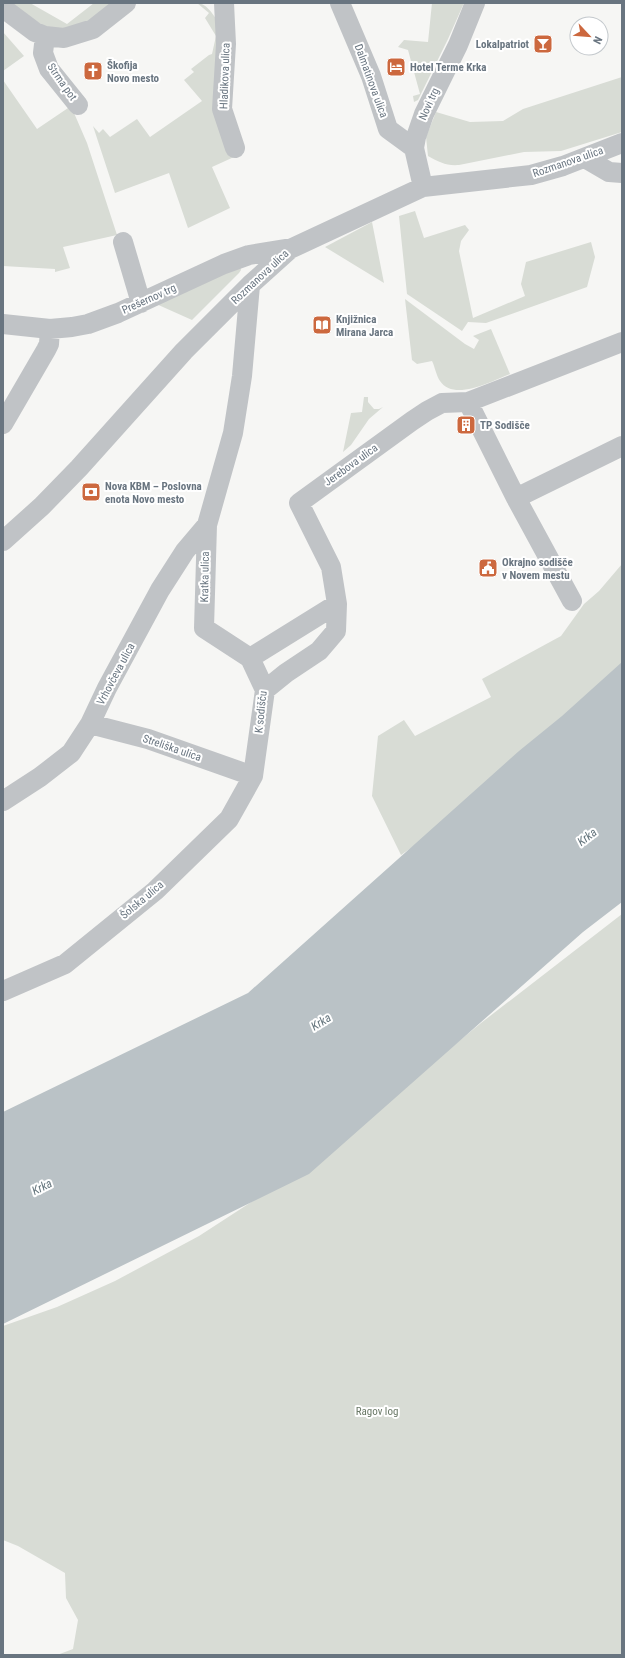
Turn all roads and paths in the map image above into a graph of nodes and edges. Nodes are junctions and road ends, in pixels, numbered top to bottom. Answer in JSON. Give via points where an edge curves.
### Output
{"nodes":[{"id":1,"x":126,"y":3,"type":"edge"},
{"id":2,"x":224,"y":3,"type":"edge"},
{"id":3,"x":340,"y":3,"type":"edge"},
{"id":4,"x":475,"y":3,"type":"edge"},
{"id":5,"x":3,"y":8,"type":"edge"},
{"id":6,"x":45,"y":36,"type":"junction"},
{"id":7,"x":78,"y":105,"type":"dead end"},
{"id":8,"x":622,"y":143,"type":"edge"},
{"id":9,"x":235,"y":148,"type":"dead end"},
{"id":10,"x":414,"y":148,"type":"junction"},
{"id":11,"x":585,"y":158,"type":"junction"},
{"id":12,"x":622,"y":173,"type":"edge"},
{"id":13,"x":423,"y":187,"type":"junction"},
{"id":14,"x":123,"y":242,"type":"dead end"},
{"id":15,"x":290,"y":249,"type":"junction"},
{"id":16,"x":250,"y":285,"type":"junction"},
{"id":17,"x":141,"y":303,"type":"junction"},
{"id":18,"x":3,"y":324,"type":"edge"},
{"id":19,"x":50,"y":329,"type":"junction"},
{"id":20,"x":622,"y":342,"type":"edge"},
{"id":21,"x":468,"y":402,"type":"junction"},
{"id":22,"x":3,"y":424,"type":"edge"},
{"id":23,"x":622,"y":446,"type":"edge"},
{"id":24,"x":516,"y":498,"type":"junction"},
{"id":25,"x":207,"y":525,"type":"junction"},
{"id":26,"x":3,"y":541,"type":"edge"},
{"id":27,"x":572,"y":601,"type":"dead end"},
{"id":28,"x":337,"y":604,"type":"junction"},
{"id":29,"x":250,"y":658,"type":"junction"},
{"id":30,"x":265,"y":690,"type":"junction"},
{"id":31,"x":90,"y":724,"type":"junction"},
{"id":32,"x":253,"y":776,"type":"junction"},
{"id":33,"x":3,"y":801,"type":"edge"},
{"id":34,"x":3,"y":991,"type":"edge"}],
"edges":[{"from":1,"to":6,"type":"street","via":[[93,29],[64,38]]},
{"from":2,"to":9,"type":"street","name":"Hladikova ulica","via":[[226,44],[222,109]]},
{"from":3,"to":10,"type":"street","name":"Dalmatinova ulica","via":[[371,76],[388,129]]},
{"from":4,"to":10,"type":"street","name":"Novi trg","via":[[458,45],[424,114]]},
{"from":5,"to":6,"type":"street","via":[[35,32]]},
{"from":6,"to":7,"type":"street","name":"Strma pot","via":[[43,53],[49,69]]},
{"from":8,"to":11,"type":"street","name":"Rozmanova ulica"},
{"from":10,"to":13,"type":"street","name":"Novi trg"},
{"from":11,"to":12,"type":"street","via":[[609,172]]},
{"from":11,"to":13,"type":"street","name":"Rozmanova ulica","via":[[531,175]]},
{"from":13,"to":15,"type":"street","name":"Rozmanova ulica"},
{"from":14,"to":17,"type":"street"},
{"from":15,"to":16,"type":"street","name":"Rozmanova ulica"},
{"from":15,"to":17,"type":"street","name":"Prešernov trg","via":[[248,255]]},
{"from":16,"to":25,"type":"street","via":[[242,376],[233,433]]},
{"from":16,"to":26,"type":"street","name":"Rozmanova ulica","via":[[184,351],[79,468]]},
{"from":17,"to":19,"type":"street","name":"Prešernov trg","via":[[88,324]]},
{"from":18,"to":19,"type":"street","name":"Prešernov trg"},
{"from":19,"to":22,"type":"street","via":[[49,344]]},
{"from":20,"to":21,"type":"street","name":"Jerebova ulica"},
{"from":21,"to":24,"type":"street"},
{"from":21,"to":28,"type":"street","name":"Jerebova ulica","via":[[442,404],[427,411],[299,503],[331,567]]},
{"from":23,"to":24,"type":"street"},
{"from":24,"to":27,"type":"street"},
{"from":25,"to":29,"type":"street","name":"Kratka ulica","via":[[204,628]]},
{"from":25,"to":31,"type":"street","name":"Vrhovčeva ulica","via":[[185,551],[160,590]]},
{"from":28,"to":29,"type":"street"},
{"from":28,"to":30,"type":"street","via":[[336,631],[319,651]]},
{"from":29,"to":30,"type":"street","name":"K sodišču"},
{"from":30,"to":32,"type":"street","name":"K sodišču"},
{"from":31,"to":32,"type":"street","name":"Streliška ulica","via":[[148,738]]},
{"from":31,"to":33,"type":"street","name":"Vrhovčeva ulica","via":[[71,753]]},
{"from":32,"to":34,"type":"street","name":"Šolska ulica","via":[[229,819],[155,891],[65,964]]}]}
